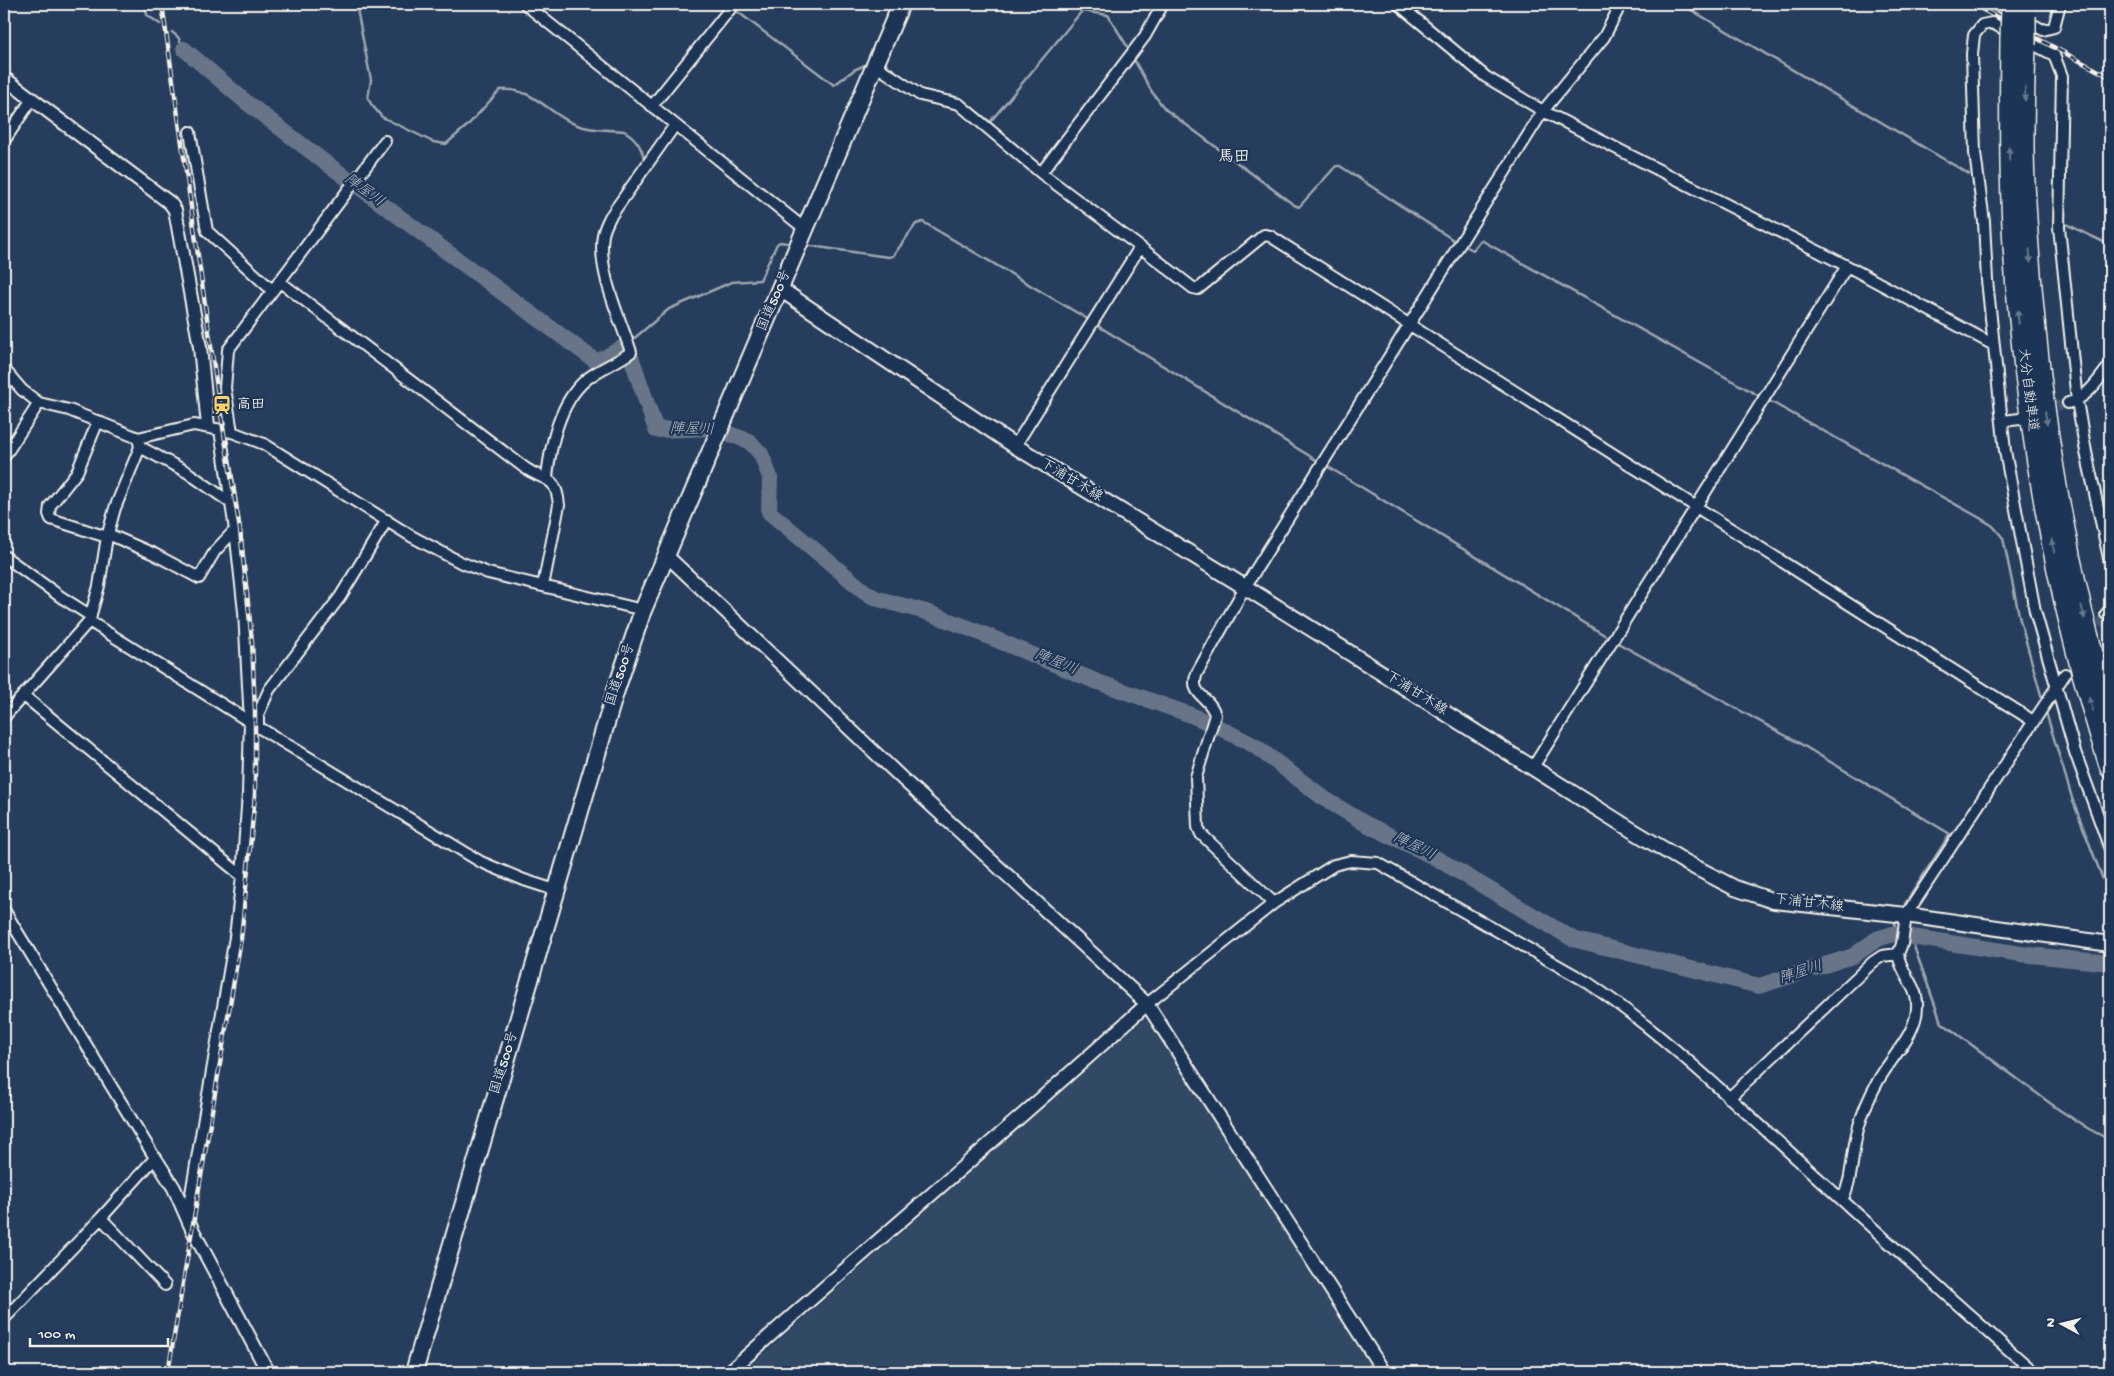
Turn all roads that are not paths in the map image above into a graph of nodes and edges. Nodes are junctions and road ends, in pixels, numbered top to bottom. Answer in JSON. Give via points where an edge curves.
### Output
{"nodes":[{"id":1,"x":525,"y":4,"type":"edge"},
{"id":2,"x":734,"y":4,"type":"edge"},
{"id":3,"x":901,"y":4,"type":"edge"},
{"id":4,"x":1163,"y":4,"type":"edge"},
{"id":5,"x":1398,"y":4,"type":"edge"},
{"id":6,"x":1621,"y":4,"type":"edge"},
{"id":7,"x":2060,"y":4,"type":"edge"},
{"id":8,"x":2014,"y":7,"type":"edge"},
{"id":9,"x":2018,"y":42,"type":"junction"},
{"id":10,"x":875,"y":65,"type":"junction"},
{"id":11,"x":4,"y":78,"type":"edge"},
{"id":12,"x":32,"y":99,"type":"junction"},
{"id":13,"x":652,"y":106,"type":"junction"},
{"id":14,"x":1543,"y":111,"type":"junction"},
{"id":15,"x":675,"y":125,"type":"junction"},
{"id":16,"x":190,"y":132,"type":"dead end"},
{"id":17,"x":4,"y":141,"type":"edge"},
{"id":18,"x":385,"y":141,"type":"dead end"},
{"id":19,"x":1041,"y":173,"type":"junction"},
{"id":20,"x":805,"y":229,"type":"junction"},
{"id":21,"x":1140,"y":246,"type":"junction"},
{"id":22,"x":1847,"y":266,"type":"junction"},
{"id":23,"x":279,"y":280,"type":"junction"},
{"id":24,"x":780,"y":289,"type":"junction"},
{"id":25,"x":272,"y":290,"type":"junction"},
{"id":26,"x":1409,"y":325,"type":"junction"},
{"id":27,"x":1994,"y":345,"type":"junction"},
{"id":28,"x":2110,"y":365,"type":"edge"},
{"id":29,"x":4,"y":369,"type":"edge"},
{"id":30,"x":2073,"y":402,"type":"junction"},
{"id":31,"x":38,"y":403,"type":"junction"},
{"id":32,"x":2020,"y":419,"type":"dead end"},
{"id":33,"x":98,"y":421,"type":"junction"},
{"id":34,"x":2003,"y":421,"type":"junction"},
{"id":35,"x":208,"y":426,"type":"junction"},
{"id":36,"x":220,"y":430,"type":"junction"},
{"id":37,"x":232,"y":432,"type":"junction"},
{"id":38,"x":139,"y":442,"type":"junction"},
{"id":39,"x":1015,"y":446,"type":"junction"},
{"id":40,"x":4,"y":457,"type":"edge"},
{"id":41,"x":547,"y":477,"type":"junction"},
{"id":42,"x":231,"y":502,"type":"junction"},
{"id":43,"x":1696,"y":506,"type":"junction"},
{"id":44,"x":387,"y":520,"type":"junction"},
{"id":45,"x":235,"y":530,"type":"junction"},
{"id":46,"x":107,"y":535,"type":"junction"},
{"id":47,"x":666,"y":555,"type":"junction"},
{"id":48,"x":4,"y":556,"type":"edge"},
{"id":49,"x":2110,"y":563,"type":"edge"},
{"id":50,"x":543,"y":586,"type":"junction"},
{"id":51,"x":1245,"y":588,"type":"junction"},
{"id":52,"x":643,"y":610,"type":"junction"},
{"id":53,"x":90,"y":618,"type":"junction"},
{"id":54,"x":2065,"y":674,"type":"dead end"},
{"id":55,"x":2056,"y":686,"type":"junction"},
{"id":56,"x":23,"y":695,"type":"junction"},
{"id":57,"x":2110,"y":714,"type":"edge"},
{"id":58,"x":4,"y":717,"type":"edge"},
{"id":59,"x":2033,"y":721,"type":"junction"},
{"id":60,"x":254,"y":724,"type":"junction"},
{"id":61,"x":1532,"y":767,"type":"junction"},
{"id":62,"x":2110,"y":768,"type":"edge"},
{"id":63,"x":2110,"y":850,"type":"edge"},
{"id":64,"x":242,"y":876,"type":"junction"},
{"id":65,"x":558,"y":891,"type":"junction"},
{"id":66,"x":1274,"y":903,"type":"junction"},
{"id":67,"x":4,"y":910,"type":"edge"},
{"id":68,"x":1906,"y":919,"type":"junction"},
{"id":69,"x":2110,"y":944,"type":"edge"},
{"id":70,"x":1900,"y":949,"type":"junction"},
{"id":71,"x":1147,"y":1004,"type":"junction"},
{"id":72,"x":1729,"y":1098,"type":"junction"},
{"id":73,"x":155,"y":1158,"type":"junction"},
{"id":74,"x":1842,"y":1200,"type":"junction"},
{"id":75,"x":187,"y":1217,"type":"junction"},
{"id":76,"x":101,"y":1218,"type":"junction"},
{"id":77,"x":165,"y":1285,"type":"dead end"},
{"id":78,"x":4,"y":1318,"type":"edge"},
{"id":79,"x":268,"y":1372,"type":"edge"},
{"id":80,"x":414,"y":1372,"type":"edge"},
{"id":81,"x":729,"y":1372,"type":"edge"},
{"id":82,"x":1384,"y":1372,"type":"edge"},
{"id":83,"x":2034,"y":1372,"type":"edge"}],
"edges":[{"from":1,"to":13,"type":"street"},
{"from":2,"to":13,"type":"street"},
{"from":3,"to":10,"type":"highway","name":"国道500号"},
{"from":4,"to":19,"type":"street","via":[[1145,36]]},
{"from":5,"to":14,"type":"street","via":[[1486,77]]},
{"from":6,"to":14,"type":"street","via":[[1604,36]]},
{"from":7,"to":8,"type":"street","via":[[2054,27],[2043,30]]},
{"from":8,"to":9,"type":"highway","name":"大分自動車道","bridge":true},
{"from":9,"to":57,"type":"highway","name":"大分自動車道","one_way":true,"via":[[2039,364],[2068,544]]},
{"from":62,"to":9,"type":"highway","name":"大分自動車道","one_way":true,"via":[[2060,583],[2029,405],[2018,309],[2009,145]]},
{"from":10,"to":19,"type":"street","via":[[920,95],[959,104]]},
{"from":10,"to":20,"type":"highway","name":"国道500号"},
{"from":11,"to":12,"type":"street"},
{"from":12,"to":17,"type":"street"},
{"from":12,"to":35,"type":"street","via":[[175,210],[200,347]]},
{"from":13,"to":15,"type":"street"},
{"from":14,"to":22,"type":"street"},
{"from":14,"to":26,"type":"street"},
{"from":15,"to":20,"type":"street"},
{"from":15,"to":41,"type":"street","via":[[610,217],[603,234],[606,278],[631,352],[593,374],[575,390],[565,406],[551,446]]},
{"from":16,"to":25,"type":"street","via":[[207,232]]},
{"from":18,"to":23,"type":"street"},
{"from":19,"to":21,"type":"street"},
{"from":20,"to":24,"type":"highway","name":"国道500号"},
{"from":21,"to":26,"type":"street","via":[[1198,289],[1264,235],[1270,236]]},
{"from":21,"to":39,"type":"street"},
{"from":22,"to":27,"type":"street"},
{"from":22,"to":43,"type":"street"},
{"from":23,"to":25,"type":"street"},
{"from":23,"to":41,"type":"street","via":[[533,474]]},
{"from":24,"to":39,"type":"main road","name":"下浦甘木線"},
{"from":24,"to":47,"type":"highway","name":"国道500号"},
{"from":25,"to":37,"type":"street","via":[[228,350],[225,388]]},
{"from":26,"to":43,"type":"street"},
{"from":26,"to":51,"type":"street"},
{"from":27,"to":30,"type":"street","via":[[1975,152],[1972,54],[1974,35],[1982,25],[1992,23],[2054,55],[2062,76],[2060,226]]},
{"from":27,"to":34,"type":"street"},
{"from":28,"to":30,"type":"street","via":[[2087,394]]},
{"from":29,"to":31,"type":"street"},
{"from":30,"to":49,"type":"street"},
{"from":31,"to":33,"type":"street"},
{"from":31,"to":40,"type":"street"},
{"from":32,"to":34,"type":"street"},
{"from":33,"to":38,"type":"street"},
{"from":33,"to":46,"type":"street","via":[[77,472],[50,506],[49,514],[51,519]]},
{"from":34,"to":55,"type":"street","via":[[2005,451],[2035,611]]},
{"from":35,"to":36,"type":"street"},
{"from":35,"to":38,"type":"street","via":[[174,428]]},
{"from":36,"to":37,"type":"street"},
{"from":36,"to":42,"type":"street"},
{"from":37,"to":44,"type":"street","via":[[264,444]]},
{"from":38,"to":42,"type":"street"},
{"from":38,"to":46,"type":"street"},
{"from":39,"to":51,"type":"main road","name":"下浦甘木線"},
{"from":41,"to":50,"type":"street","via":[[554,485],[559,505]]},
{"from":42,"to":45,"type":"street"},
{"from":43,"to":59,"type":"street"},
{"from":43,"to":61,"type":"street"},
{"from":44,"to":50,"type":"street","via":[[460,562]]},
{"from":44,"to":60,"type":"street","via":[[340,597],[269,690]]},
{"from":45,"to":46,"type":"street","via":[[215,551],[199,578],[154,554]]},
{"from":45,"to":60,"type":"street"},
{"from":46,"to":53,"type":"street"},
{"from":47,"to":52,"type":"highway","name":"国道500号"},
{"from":47,"to":71,"type":"street"},
{"from":48,"to":53,"type":"street"},
{"from":50,"to":52,"type":"street"},
{"from":51,"to":61,"type":"main road","name":"下浦甘木線"},
{"from":51,"to":66,"type":"street","via":[[1195,678],[1197,692],[1211,705],[1214,714],[1196,777],[1198,826],[1201,834]]},
{"from":52,"to":65,"type":"highway","name":"国道500号","via":[[615,693]]},
{"from":53,"to":56,"type":"street"},
{"from":53,"to":60,"type":"street"},
{"from":54,"to":55,"type":"street"},
{"from":55,"to":59,"type":"street"},
{"from":55,"to":63,"type":"street","via":[[2075,752]]},
{"from":56,"to":58,"type":"street"},
{"from":56,"to":64,"type":"street"},
{"from":59,"to":68,"type":"street"},
{"from":60,"to":64,"type":"street"},
{"from":60,"to":65,"type":"street","via":[[481,862]]},
{"from":61,"to":68,"type":"main road","name":"下浦甘木線","via":[[1685,862],[1735,888],[1774,900]]},
{"from":64,"to":75,"type":"street","via":[[236,936]]},
{"from":65,"to":80,"type":"highway","name":"国道500号"},
{"from":66,"to":71,"type":"street"},
{"from":66,"to":72,"type":"street","via":[[1334,865],[1351,861],[1378,863],[1606,995]]},
{"from":67,"to":73,"type":"street"},
{"from":68,"to":69,"type":"main road","name":"下浦甘木線"},
{"from":68,"to":70,"type":"street"},
{"from":70,"to":72,"type":"street","via":[[1873,962]]},
{"from":70,"to":74,"type":"street","via":[[1918,1002],[1916,1014],[1912,1028],[1878,1081],[1858,1126],[1852,1173]]},
{"from":71,"to":81,"type":"street"},
{"from":71,"to":82,"type":"street"},
{"from":72,"to":74,"type":"street"},
{"from":73,"to":75,"type":"street"},
{"from":73,"to":76,"type":"street"},
{"from":74,"to":83,"type":"street"},
{"from":75,"to":79,"type":"street"},
{"from":76,"to":77,"type":"street"},
{"from":76,"to":78,"type":"street"}]}
